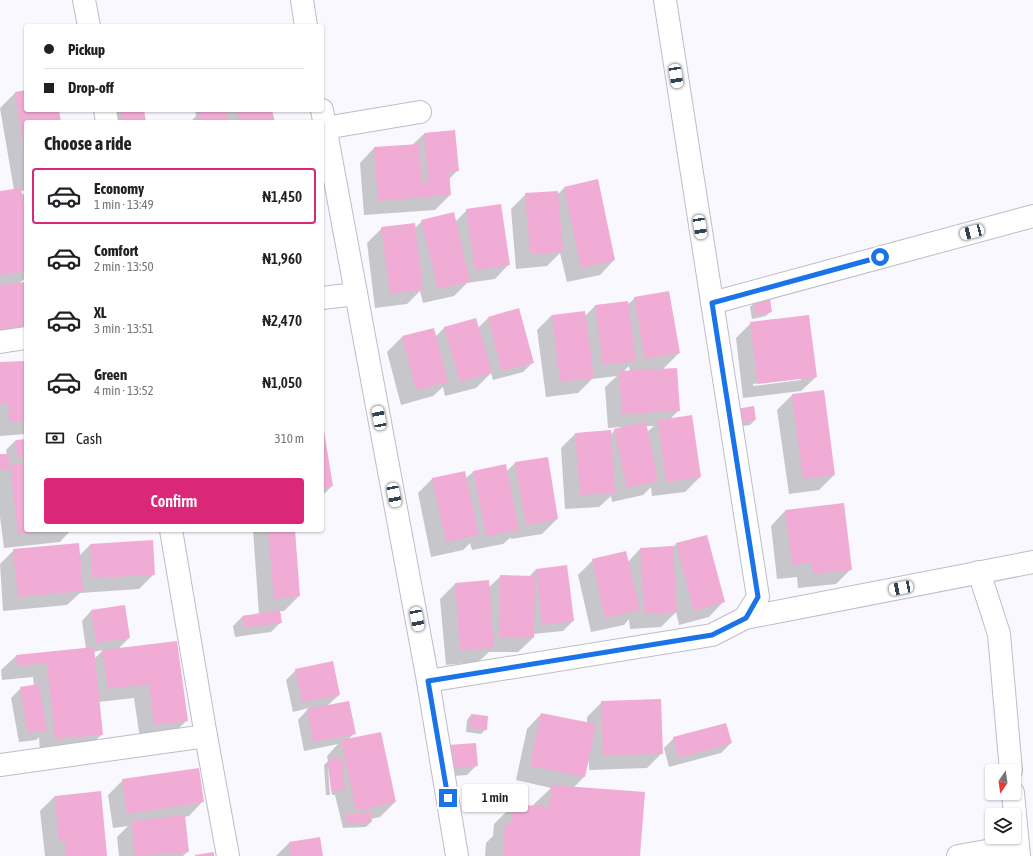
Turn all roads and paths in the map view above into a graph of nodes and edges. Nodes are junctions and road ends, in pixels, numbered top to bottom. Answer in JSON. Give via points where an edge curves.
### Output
{"nodes":[{"id":1,"x":84,"y":0,"type":"edge"},
{"id":2,"x":302,"y":0,"type":"edge"},
{"id":3,"x":664,"y":0,"type":"edge"},
{"id":4,"x":89,"y":24,"type":"edge"},
{"id":5,"x":306,"y":24,"type":"edge"},
{"id":6,"x":420,"y":112,"type":"dead end"},
{"id":7,"x":324,"y":119,"type":"edge"},
{"id":8,"x":1033,"y":216,"type":"edge"},
{"id":9,"x":356,"y":294,"type":"junction"},
{"id":10,"x":324,"y":298,"type":"edge"},
{"id":11,"x":712,"y":303,"type":"junction"},
{"id":12,"x":24,"y":338,"type":"edge"},
{"id":13,"x":0,"y":342,"type":"edge"},
{"id":14,"x":171,"y":532,"type":"edge"},
{"id":15,"x":1033,"y":562,"type":"edge"},
{"id":16,"x":979,"y":572,"type":"junction"},
{"id":17,"x":746,"y":618,"type":"junction"},
{"id":18,"x":428,"y":681,"type":"junction"},
{"id":19,"x":206,"y":736,"type":"junction"},
{"id":20,"x":1010,"y":764,"type":"edge"},
{"id":21,"x":0,"y":765,"type":"edge"},
{"id":22,"x":1014,"y":800,"type":"edge"},
{"id":23,"x":228,"y":856,"type":"edge"},
{"id":24,"x":457,"y":856,"type":"edge"},
{"id":25,"x":958,"y":856,"type":"edge"},
{"id":26,"x":1010,"y":856,"type":"edge"},
{"id":27,"x":1019,"y":856,"type":"edge"}],
"edges":[{"from":1,"to":4,"type":"street"},
{"from":2,"to":5,"type":"street"},
{"from":3,"to":11,"type":"street"},
{"from":6,"to":7,"type":"street"},
{"from":7,"to":9,"type":"street"},
{"from":8,"to":11,"type":"street"},
{"from":9,"to":10,"type":"street"},
{"from":9,"to":18,"type":"street"},
{"from":11,"to":17,"type":"street","via":[[758,597]]},
{"from":12,"to":13,"type":"street"},
{"from":14,"to":19,"type":"street"},
{"from":15,"to":16,"type":"street"},
{"from":16,"to":17,"type":"street"},
{"from":16,"to":20,"type":"street","via":[[999,634]]},
{"from":17,"to":18,"type":"street","via":[[712,635]]},
{"from":18,"to":24,"type":"street"},
{"from":19,"to":21,"type":"street"},
{"from":19,"to":23,"type":"street"},
{"from":22,"to":27,"type":"street"},
{"from":25,"to":26,"type":"street","via":[[992,850]]}]}
